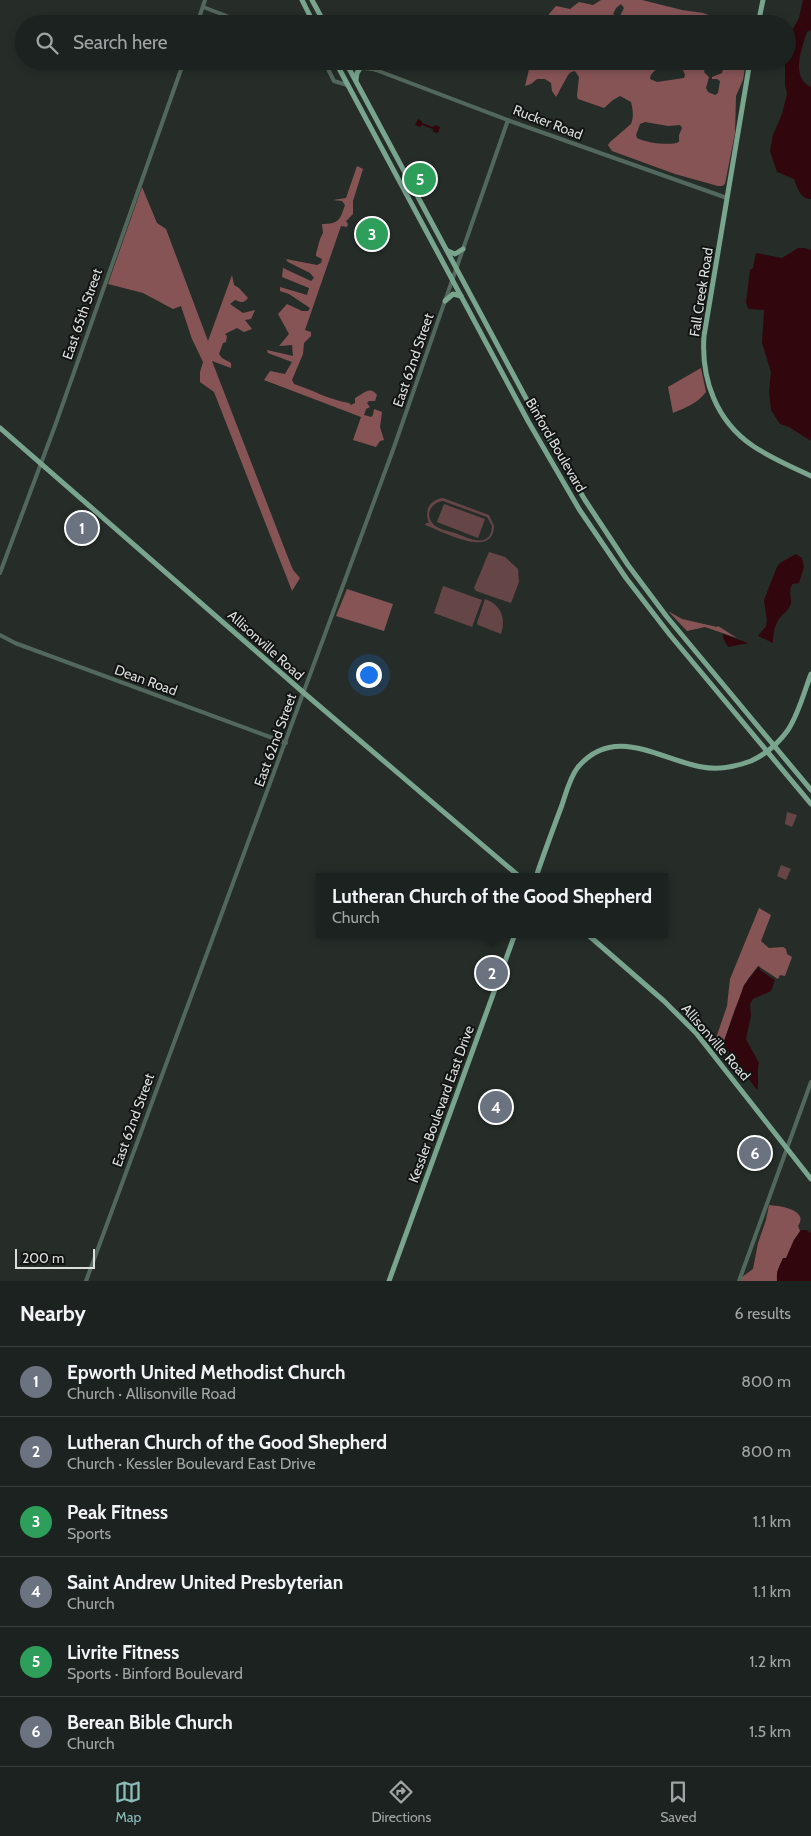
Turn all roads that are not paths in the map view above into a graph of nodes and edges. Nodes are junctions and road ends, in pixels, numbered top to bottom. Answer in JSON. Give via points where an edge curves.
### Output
{"nodes":[{"id":1,"x":205,"y":0,"type":"edge"},
{"id":2,"x":302,"y":0,"type":"edge"},
{"id":3,"x":312,"y":0,"type":"edge"},
{"id":4,"x":763,"y":0,"type":"edge"},
{"id":5,"x":203,"y":7,"type":"junction"},
{"id":6,"x":200,"y":15,"type":"edge"},
{"id":7,"x":224,"y":15,"type":"edge"},
{"id":8,"x":310,"y":15,"type":"edge"},
{"id":9,"x":320,"y":15,"type":"edge"},
{"id":10,"x":760,"y":15,"type":"edge"},
{"id":11,"x":181,"y":70,"type":"edge"},
{"id":12,"x":329,"y":70,"type":"edge"},
{"id":13,"x":340,"y":70,"type":"edge"},
{"id":14,"x":342,"y":70,"type":"edge"},
{"id":15,"x":355,"y":70,"type":"edge"},
{"id":16,"x":359,"y":70,"type":"edge"},
{"id":17,"x":375,"y":70,"type":"edge"},
{"id":18,"x":748,"y":70,"type":"edge"},
{"id":19,"x":350,"y":71,"type":"junction"},
{"id":20,"x":342,"y":75,"type":"junction"},
{"id":21,"x":334,"y":80,"type":"junction"},
{"id":22,"x":356,"y":83,"type":"junction"},
{"id":23,"x":348,"y":86,"type":"junction"},
{"id":24,"x":508,"y":120,"type":"junction"},
{"id":25,"x":727,"y":198,"type":"junction"},
{"id":26,"x":444,"y":247,"type":"junction"},
{"id":27,"x":463,"y":249,"type":"junction"},
{"id":28,"x":456,"y":268,"type":"junction"},
{"id":29,"x":452,"y":280,"type":"junction"},
{"id":30,"x":461,"y":296,"type":"junction"},
{"id":31,"x":445,"y":301,"type":"junction"},
{"id":32,"x":0,"y":428,"type":"edge"},
{"id":33,"x":41,"y":463,"type":"junction"},
{"id":34,"x":811,"y":476,"type":"edge"},
{"id":35,"x":0,"y":573,"type":"edge"},
{"id":36,"x":0,"y":635,"type":"edge"},
{"id":37,"x":811,"y":674,"type":"edge"},
{"id":38,"x":304,"y":693,"type":"junction"},
{"id":39,"x":286,"y":743,"type":"junction"},
{"id":40,"x":774,"y":746,"type":"junction"},
{"id":41,"x":767,"y":752,"type":"junction"},
{"id":42,"x":811,"y":790,"type":"edge"},
{"id":43,"x":811,"y":804,"type":"edge"},
{"id":44,"x":515,"y":873,"type":"edge"},
{"id":45,"x":537,"y":873,"type":"edge"},
{"id":46,"x":514,"y":938,"type":"edge"},
{"id":47,"x":592,"y":938,"type":"edge"},
{"id":48,"x":811,"y":1082,"type":"edge"},
{"id":49,"x":787,"y":1149,"type":"junction"},
{"id":50,"x":811,"y":1179,"type":"edge"},
{"id":51,"x":86,"y":1281,"type":"edge"},
{"id":52,"x":389,"y":1281,"type":"edge"},
{"id":53,"x":739,"y":1281,"type":"edge"}],
"edges":[{"from":1,"to":5,"type":"street"},
{"from":2,"to":8,"type":"main road"},
{"from":3,"to":9,"type":"main road"},
{"from":4,"to":10,"type":"main road"},
{"from":5,"to":6,"type":"street"},
{"from":5,"to":7,"type":"street"},
{"from":11,"to":33,"type":"street","name":"East 65th Street"},
{"from":12,"to":21,"type":"street"},
{"from":13,"to":20,"type":"main road","name":"Binford Boulevard"},
{"from":14,"to":19,"type":"main road"},
{"from":15,"to":19,"type":"street","name":"Rucker Road"},
{"from":16,"to":22,"type":"main road"},
{"from":17,"to":24,"type":"street","name":"Rucker Road"},
{"from":18,"to":25,"type":"main road","name":"Fall Creek Road"},
{"from":19,"to":22,"type":"main road","name":"Binford Boulevard"},
{"from":20,"to":21,"type":"street"},
{"from":20,"to":22,"type":"main road"},
{"from":20,"to":23,"type":"main road","name":"Binford Boulevard"},
{"from":21,"to":23,"type":"street"},
{"from":22,"to":26,"type":"main road","name":"Binford Boulevard"},
{"from":23,"to":29,"type":"main road","name":"Binford Boulevard"},
{"from":24,"to":25,"type":"street","name":"Rucker Road"},
{"from":24,"to":27,"type":"street","name":"East 62nd Street"},
{"from":25,"to":34,"type":"main road","name":"Fall Creek Road","via":[[704,338],[704,363],[709,386],[721,413],[742,437],[759,450]]},
{"from":26,"to":27,"type":"main road","via":[[455,254]]},
{"from":26,"to":28,"type":"main road","name":"Binford Boulevard"},
{"from":27,"to":28,"type":"street","name":"East 62nd Street"},
{"from":28,"to":29,"type":"street","name":"East 62nd Street"},
{"from":28,"to":40,"type":"main road","name":"Binford Boulevard","via":[[543,429],[603,528],[672,623]]},
{"from":29,"to":30,"type":"main road","name":"Binford Boulevard"},
{"from":29,"to":31,"type":"street","name":"East 62nd Street"},
{"from":30,"to":31,"type":"main road","via":[[453,294]]},
{"from":30,"to":41,"type":"main road","name":"Binford Boulevard","via":[[546,452],[594,531],[656,617]]},
{"from":31,"to":38,"type":"street","name":"East 62nd Street"},
{"from":32,"to":33,"type":"main road","name":"Allisonville Road"},
{"from":33,"to":35,"type":"street","name":"East 65th Street"},
{"from":33,"to":38,"type":"main road","name":"Allisonville Road"},
{"from":36,"to":39,"type":"street","name":"Dean Road","via":[[15,644]]},
{"from":37,"to":40,"type":"main road","via":[[794,719]]},
{"from":38,"to":39,"type":"street","name":"East 62nd Street"},
{"from":38,"to":44,"type":"main road","name":"Allisonville Road"},
{"from":39,"to":51,"type":"street","name":"East 62nd Street"},
{"from":40,"to":41,"type":"main road"},
{"from":40,"to":42,"type":"main road","name":"Binford Boulevard"},
{"from":41,"to":43,"type":"main road","name":"Binford Boulevard"},
{"from":41,"to":45,"type":"main road","via":[[746,763],[716,768],[695,766],[632,746],[597,752],[573,774]]},
{"from":46,"to":52,"type":"main road","name":"Kessler Boulevard East Drive"},
{"from":47,"to":49,"type":"main road","name":"Allisonville Road","via":[[669,1005],[696,1033]]},
{"from":48,"to":49,"type":"street"},
{"from":49,"to":50,"type":"main road","name":"Allisonville Road"},
{"from":49,"to":53,"type":"street"}]}
